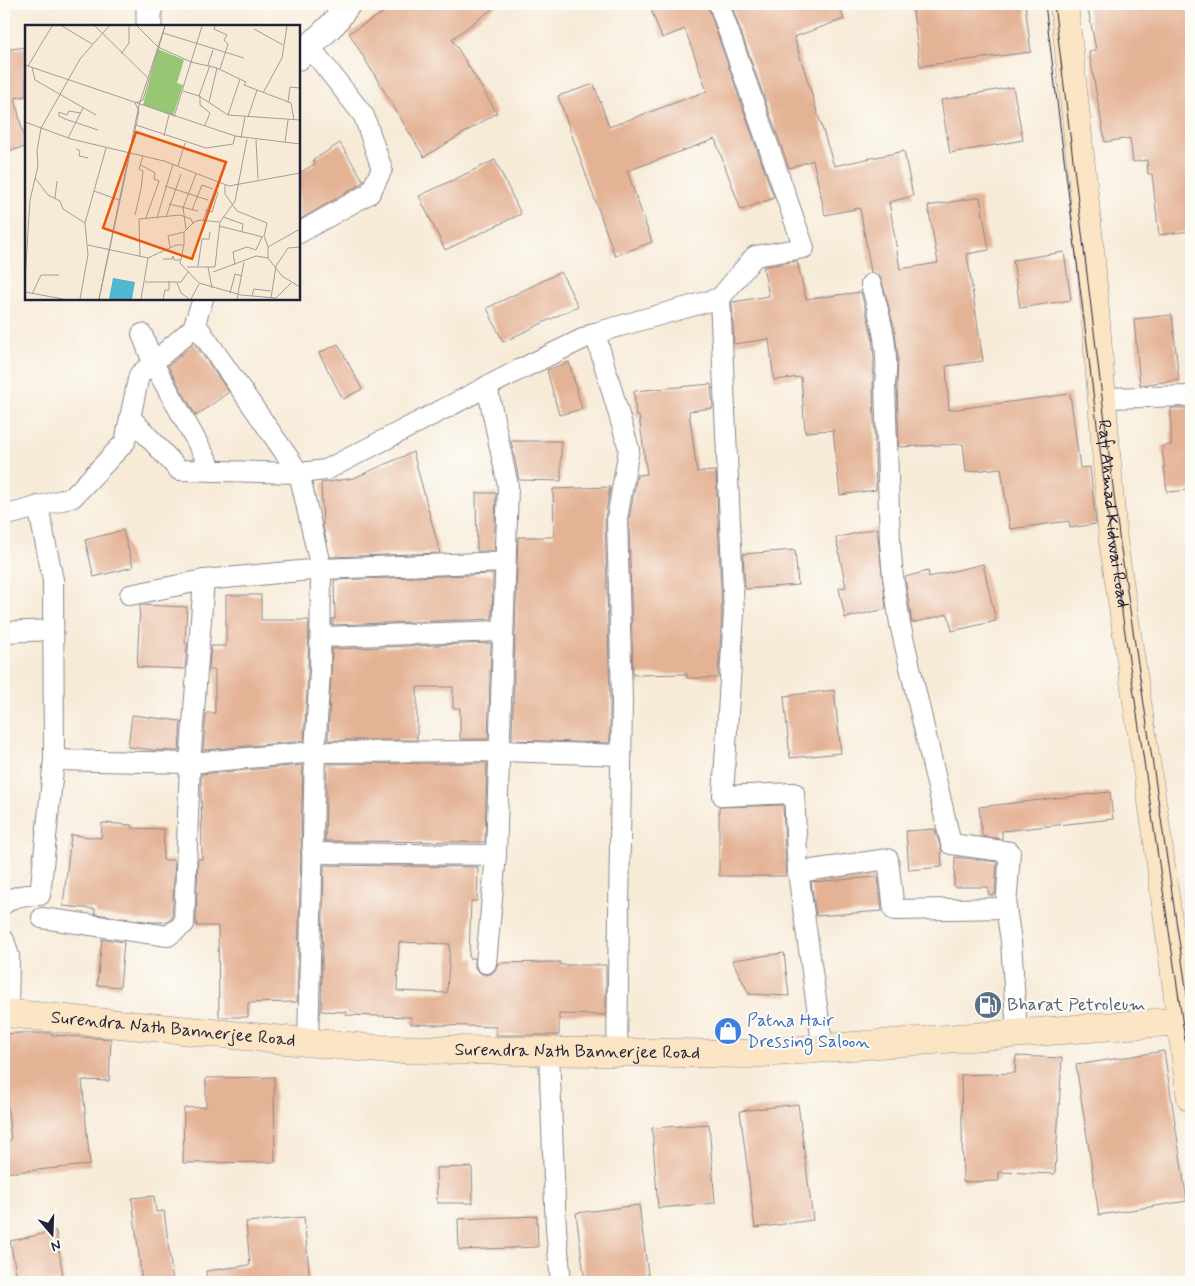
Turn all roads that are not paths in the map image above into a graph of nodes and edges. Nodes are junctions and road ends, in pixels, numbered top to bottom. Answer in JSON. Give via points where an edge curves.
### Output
{"nodes":[{"id":1,"x":149,"y":4,"type":"edge"},
{"id":2,"x":348,"y":4,"type":"edge"},
{"id":3,"x":719,"y":4,"type":"edge"},
{"id":4,"x":1064,"y":4,"type":"edge"},
{"id":5,"x":149,"y":25,"type":"edge"},
{"id":6,"x":304,"y":52,"type":"edge"},
{"id":7,"x":300,"y":232,"type":"edge"},
{"id":8,"x":871,"y":284,"type":"dead end"},
{"id":9,"x":720,"y":298,"type":"junction"},
{"id":10,"x":203,"y":300,"type":"edge"},
{"id":11,"x":195,"y":323,"type":"junction"},
{"id":12,"x":595,"y":333,"type":"junction"},
{"id":13,"x":142,"y":334,"type":"dead end"},
{"id":14,"x":153,"y":363,"type":"junction"},
{"id":15,"x":487,"y":386,"type":"junction"},
{"id":16,"x":1191,"y":396,"type":"edge"},
{"id":17,"x":1102,"y":398,"type":"junction"},
{"id":18,"x":130,"y":418,"type":"junction"},
{"id":19,"x":213,"y":471,"type":"junction"},
{"id":20,"x":299,"y":473,"type":"junction"},
{"id":21,"x":38,"y":506,"type":"junction"},
{"id":22,"x":4,"y":516,"type":"edge"},
{"id":23,"x":505,"y":562,"type":"junction"},
{"id":24,"x":321,"y":569,"type":"junction"},
{"id":25,"x":204,"y":580,"type":"junction"},
{"id":26,"x":130,"y":595,"type":"dead end"},
{"id":27,"x":53,"y":630,"type":"junction"},
{"id":28,"x":502,"y":631,"type":"junction"},
{"id":29,"x":4,"y":632,"type":"edge"},
{"id":30,"x":321,"y":637,"type":"junction"},
{"id":31,"x":499,"y":751,"type":"junction"},
{"id":32,"x":315,"y":752,"type":"junction"},
{"id":33,"x":621,"y":755,"type":"junction"},
{"id":34,"x":54,"y":760,"type":"junction"},
{"id":35,"x":190,"y":763,"type":"junction"},
{"id":36,"x":312,"y":853,"type":"junction"},
{"id":37,"x":496,"y":855,"type":"junction"},
{"id":38,"x":798,"y":872,"type":"junction"},
{"id":39,"x":4,"y":904,"type":"edge"},
{"id":40,"x":1006,"y":908,"type":"junction"},
{"id":41,"x":42,"y":918,"type":"dead end"},
{"id":42,"x":4,"y":940,"type":"edge"},
{"id":43,"x":486,"y":963,"type":"dead end"},
{"id":44,"x":6,"y":1013,"type":"edge"},
{"id":45,"x":1186,"y":1020,"type":"edge"},
{"id":46,"x":1017,"y":1034,"type":"junction"},
{"id":47,"x":308,"y":1043,"type":"junction"},
{"id":48,"x":823,"y":1049,"type":"junction"},
{"id":49,"x":549,"y":1052,"type":"junction"},
{"id":50,"x":617,"y":1053,"type":"junction"},
{"id":51,"x":1191,"y":1098,"type":"edge"},
{"id":52,"x":561,"y":1282,"type":"edge"}],
"edges":[{"from":1,"to":5,"type":"street"},
{"from":2,"to":6,"type":"street","via":[[335,22]]},
{"from":3,"to":9,"type":"street","via":[[804,248],[755,256]]},
{"from":4,"to":17,"type":"main road","name":"Rafi Ahmad Kidwai Road"},
{"from":6,"to":7,"type":"street","via":[[364,116],[382,169],[370,193]]},
{"from":8,"to":40,"type":"street","via":[[884,328],[890,542],[900,624],[951,844],[1010,852]]},
{"from":9,"to":12,"type":"street"},
{"from":9,"to":38,"type":"street","via":[[734,613],[723,796],[794,793]]},
{"from":10,"to":11,"type":"street"},
{"from":11,"to":14,"type":"street"},
{"from":11,"to":20,"type":"street"},
{"from":12,"to":15,"type":"street"},
{"from":12,"to":33,"type":"street","via":[[629,449],[617,519]]},
{"from":13,"to":14,"type":"street"},
{"from":14,"to":18,"type":"street","via":[[139,375]]},
{"from":14,"to":19,"type":"street"},
{"from":15,"to":20,"type":"street","via":[[326,470]]},
{"from":15,"to":23,"type":"street","via":[[508,486]]},
{"from":16,"to":17,"type":"street"},
{"from":17,"to":45,"type":"main road","name":"Rafi Ahmad Kidwai Road","via":[[1113,540]]},
{"from":18,"to":19,"type":"street","via":[[180,470]]},
{"from":18,"to":21,"type":"street","via":[[125,442],[73,497]]},
{"from":19,"to":20,"type":"street"},
{"from":20,"to":24,"type":"street"},
{"from":21,"to":22,"type":"street"},
{"from":21,"to":27,"type":"street","via":[[53,580]]},
{"from":23,"to":24,"type":"street"},
{"from":23,"to":28,"type":"street"},
{"from":24,"to":25,"type":"street"},
{"from":24,"to":30,"type":"street"},
{"from":25,"to":26,"type":"street"},
{"from":25,"to":35,"type":"street"},
{"from":27,"to":29,"type":"street"},
{"from":27,"to":34,"type":"street"},
{"from":28,"to":30,"type":"street"},
{"from":28,"to":31,"type":"street"},
{"from":30,"to":32,"type":"street"},
{"from":31,"to":32,"type":"street"},
{"from":31,"to":33,"type":"street"},
{"from":31,"to":37,"type":"street"},
{"from":32,"to":35,"type":"street"},
{"from":32,"to":36,"type":"street"},
{"from":33,"to":50,"type":"street"},
{"from":34,"to":35,"type":"street"},
{"from":34,"to":39,"type":"street","via":[[40,895],[10,898]]},
{"from":35,"to":41,"type":"street","via":[[184,924],[168,936]]},
{"from":36,"to":37,"type":"street"},
{"from":36,"to":47,"type":"street"},
{"from":37,"to":43,"type":"street"},
{"from":38,"to":40,"type":"street","via":[[888,859],[894,910]]},
{"from":38,"to":48,"type":"street"},
{"from":40,"to":46,"type":"street","via":[[1012,941]]},
{"from":42,"to":44,"type":"street","via":[[9,956]]},
{"from":44,"to":47,"type":"main road","name":"Surendra Nath Bannerjee Road"},
{"from":45,"to":46,"type":"main road","name":"Surendra Nath Bannerjee Road"},
{"from":45,"to":51,"type":"main road","name":"Rafi Ahmad Kidwai Road"},
{"from":46,"to":48,"type":"main road","name":"Surendra Nath Bannerjee Road"},
{"from":47,"to":49,"type":"main road","name":"Surendra Nath Bannerjee Road","via":[[379,1049]]},
{"from":48,"to":50,"type":"main road","name":"Surendra Nath Bannerjee Road","via":[[748,1054]]},
{"from":49,"to":50,"type":"main road","name":"Surendra Nath Bannerjee Road"},
{"from":49,"to":52,"type":"street"}]}
